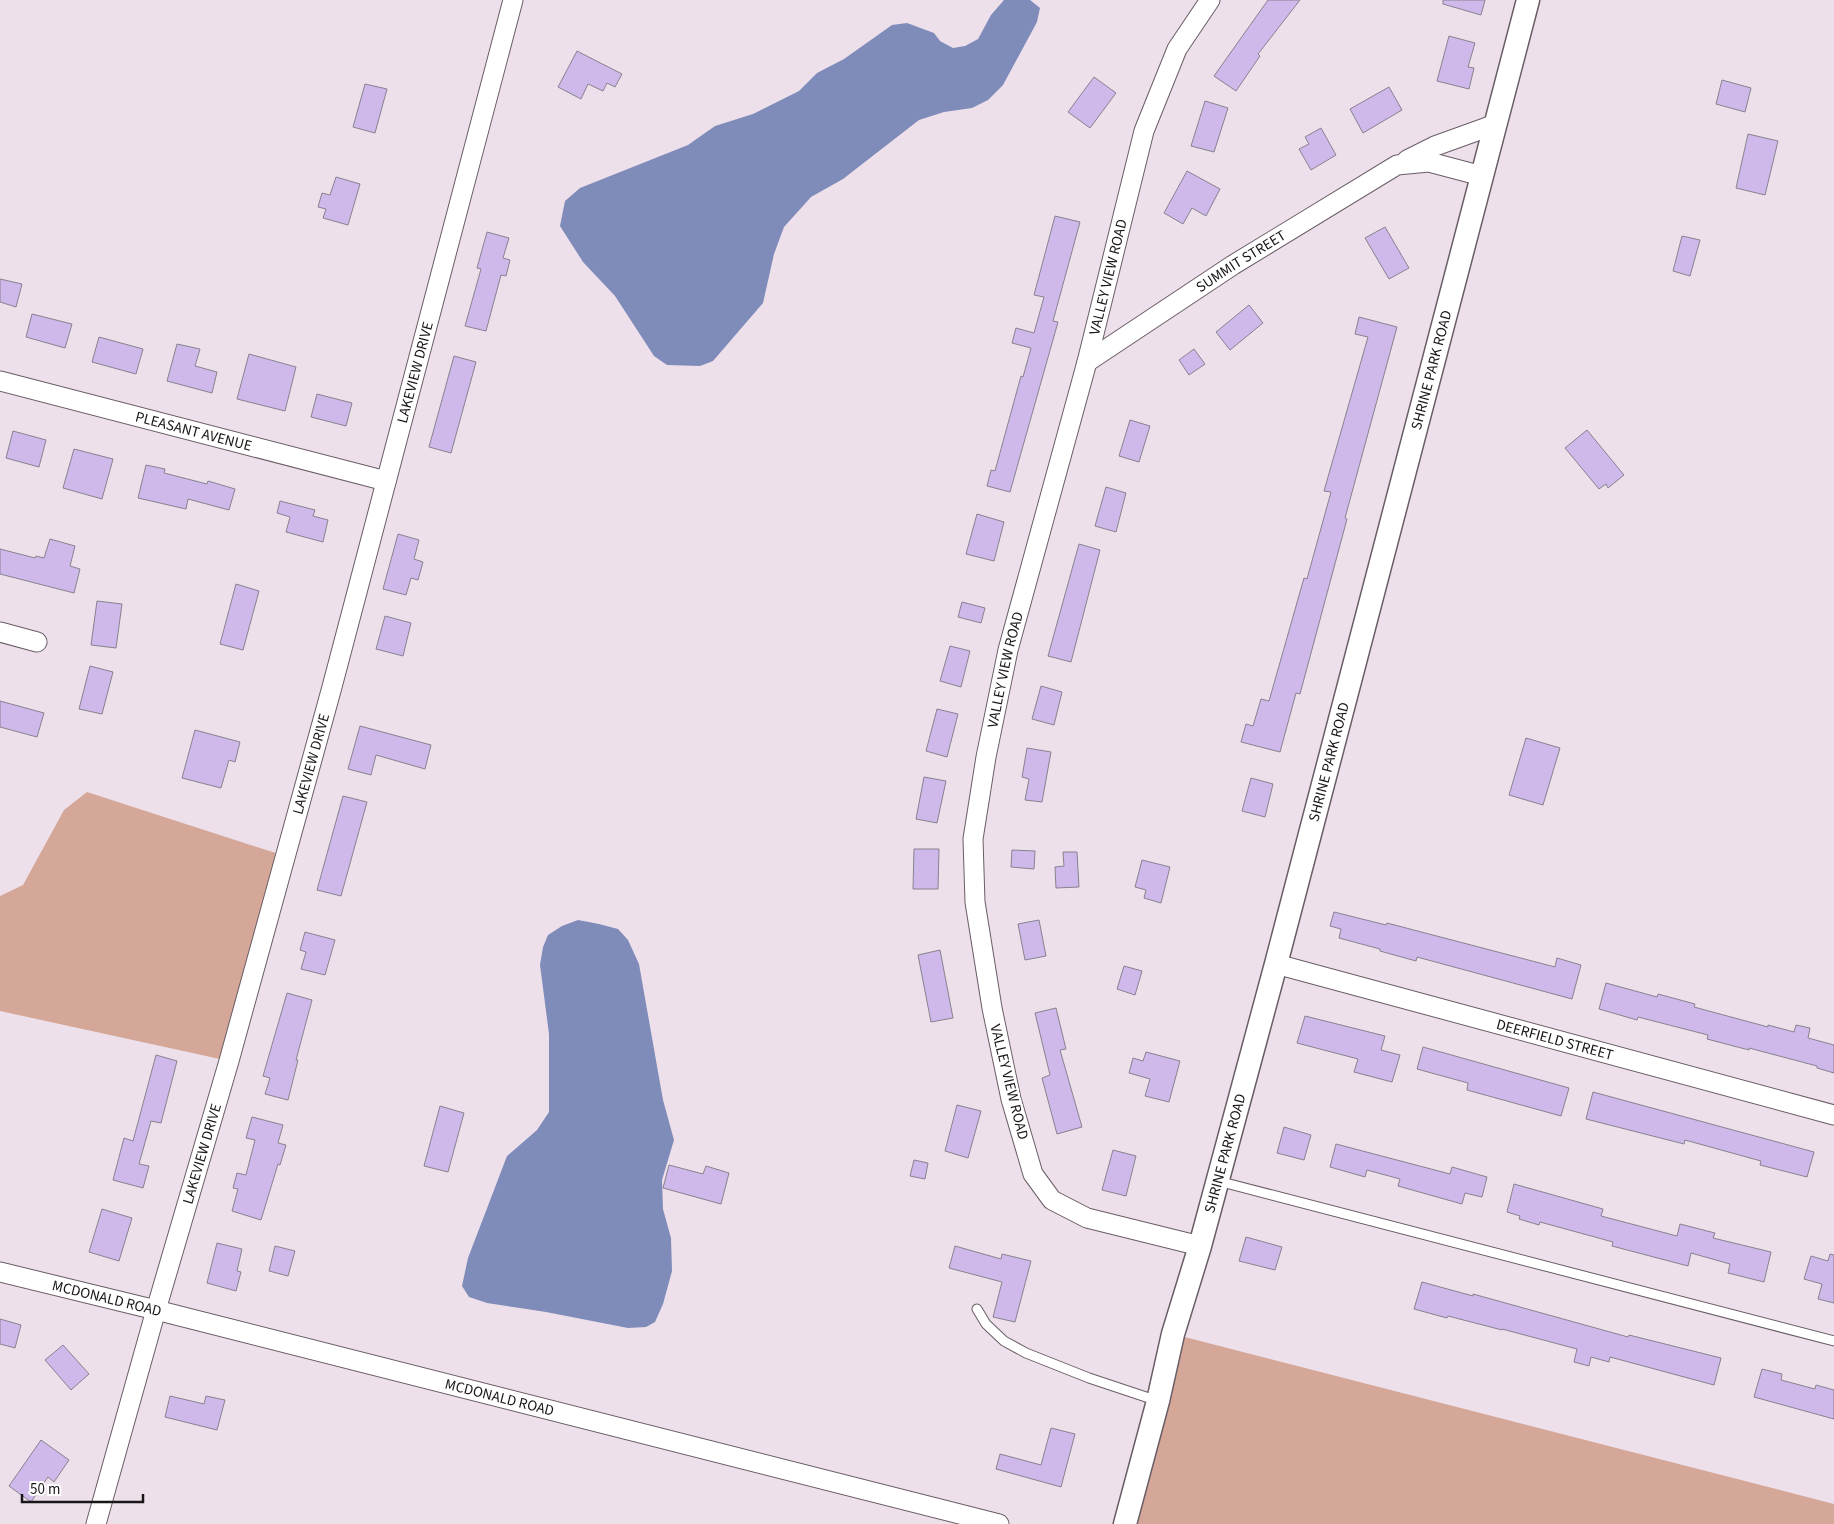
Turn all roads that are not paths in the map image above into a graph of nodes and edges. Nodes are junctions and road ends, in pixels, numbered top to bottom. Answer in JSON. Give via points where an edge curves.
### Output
{"nodes":[{"id":1,"x":513,"y":0,"type":"edge"},
{"id":2,"x":1210,"y":0,"type":"edge"},
{"id":3,"x":1528,"y":0,"type":"edge"},
{"id":4,"x":1496,"y":124,"type":"junction"},
{"id":5,"x":1397,"y":165,"type":"junction"},
{"id":6,"x":1482,"y":176,"type":"junction"},
{"id":7,"x":1087,"y":362,"type":"junction"},
{"id":8,"x":0,"y":381,"type":"edge"},
{"id":9,"x":386,"y":481,"type":"junction"},
{"id":10,"x":0,"y":632,"type":"edge"},
{"id":11,"x":37,"y":642,"type":"dead end"},
{"id":12,"x":1276,"y":964,"type":"junction"},
{"id":13,"x":1834,"y":1114,"type":"edge"},
{"id":14,"x":1218,"y":1181,"type":"junction"},
{"id":15,"x":1200,"y":1246,"type":"junction"},
{"id":16,"x":0,"y":1272,"type":"edge"},
{"id":17,"x":977,"y":1309,"type":"dead end"},
{"id":18,"x":156,"y":1310,"type":"junction"},
{"id":19,"x":1834,"y":1341,"type":"edge"},
{"id":20,"x":1158,"y":1401,"type":"junction"},
{"id":21,"x":96,"y":1524,"type":"edge"},
{"id":22,"x":999,"y":1524,"type":"edge"},
{"id":23,"x":1125,"y":1524,"type":"edge"}],
"edges":[{"from":1,"to":9,"type":"street","name":"LAKEVIEW DRIVE"},
{"from":2,"to":7,"type":"street","name":"VALLEY VIEW ROAD","via":[[1177,49],[1144,131]]},
{"from":3,"to":4,"type":"street","name":"SHRINE PARK ROAD"},
{"from":4,"to":5,"type":"street","name":"SUMMIT STREET","via":[[1435,146]]},
{"from":4,"to":6,"type":"street","name":"SHRINE PARK ROAD"},
{"from":5,"to":6,"type":"street","name":"SUMMIT STREET","via":[[1429,162]]},
{"from":5,"to":7,"type":"street","name":"SUMMIT STREET","via":[[1233,265]]},
{"from":6,"to":12,"type":"street","name":"SHRINE PARK ROAD"},
{"from":7,"to":15,"type":"street","name":"VALLEY VIEW ROAD","via":[[1008,650],[986,757],[974,839],[975,902],[1011,1099],[1033,1174],[1052,1200],[1087,1218]]},
{"from":8,"to":9,"type":"street","name":"PLEASANT AVENUE"},
{"from":9,"to":18,"type":"street","name":"LAKEVIEW DRIVE","via":[[229,1061]]},
{"from":10,"to":11,"type":"street"},
{"from":12,"to":13,"type":"street","name":"DEERFIELD STREET"},
{"from":12,"to":14,"type":"street","name":"SHRINE PARK ROAD"},
{"from":14,"to":15,"type":"street","name":"SHRINE PARK ROAD"},
{"from":14,"to":19,"type":"lane"},
{"from":15,"to":20,"type":"street","name":"SHRINE PARK ROAD","via":[[1173,1334]]},
{"from":16,"to":18,"type":"street","name":"MCDONALD ROAD"},
{"from":17,"to":20,"type":"lane","via":[[986,1324],[1004,1341],[1026,1353]]},
{"from":18,"to":21,"type":"street","name":"LAKEVIEW DRIVE"},
{"from":18,"to":22,"type":"street","name":"MCDONALD ROAD"},
{"from":20,"to":23,"type":"street","name":"SHRINE PARK ROAD"}]}
